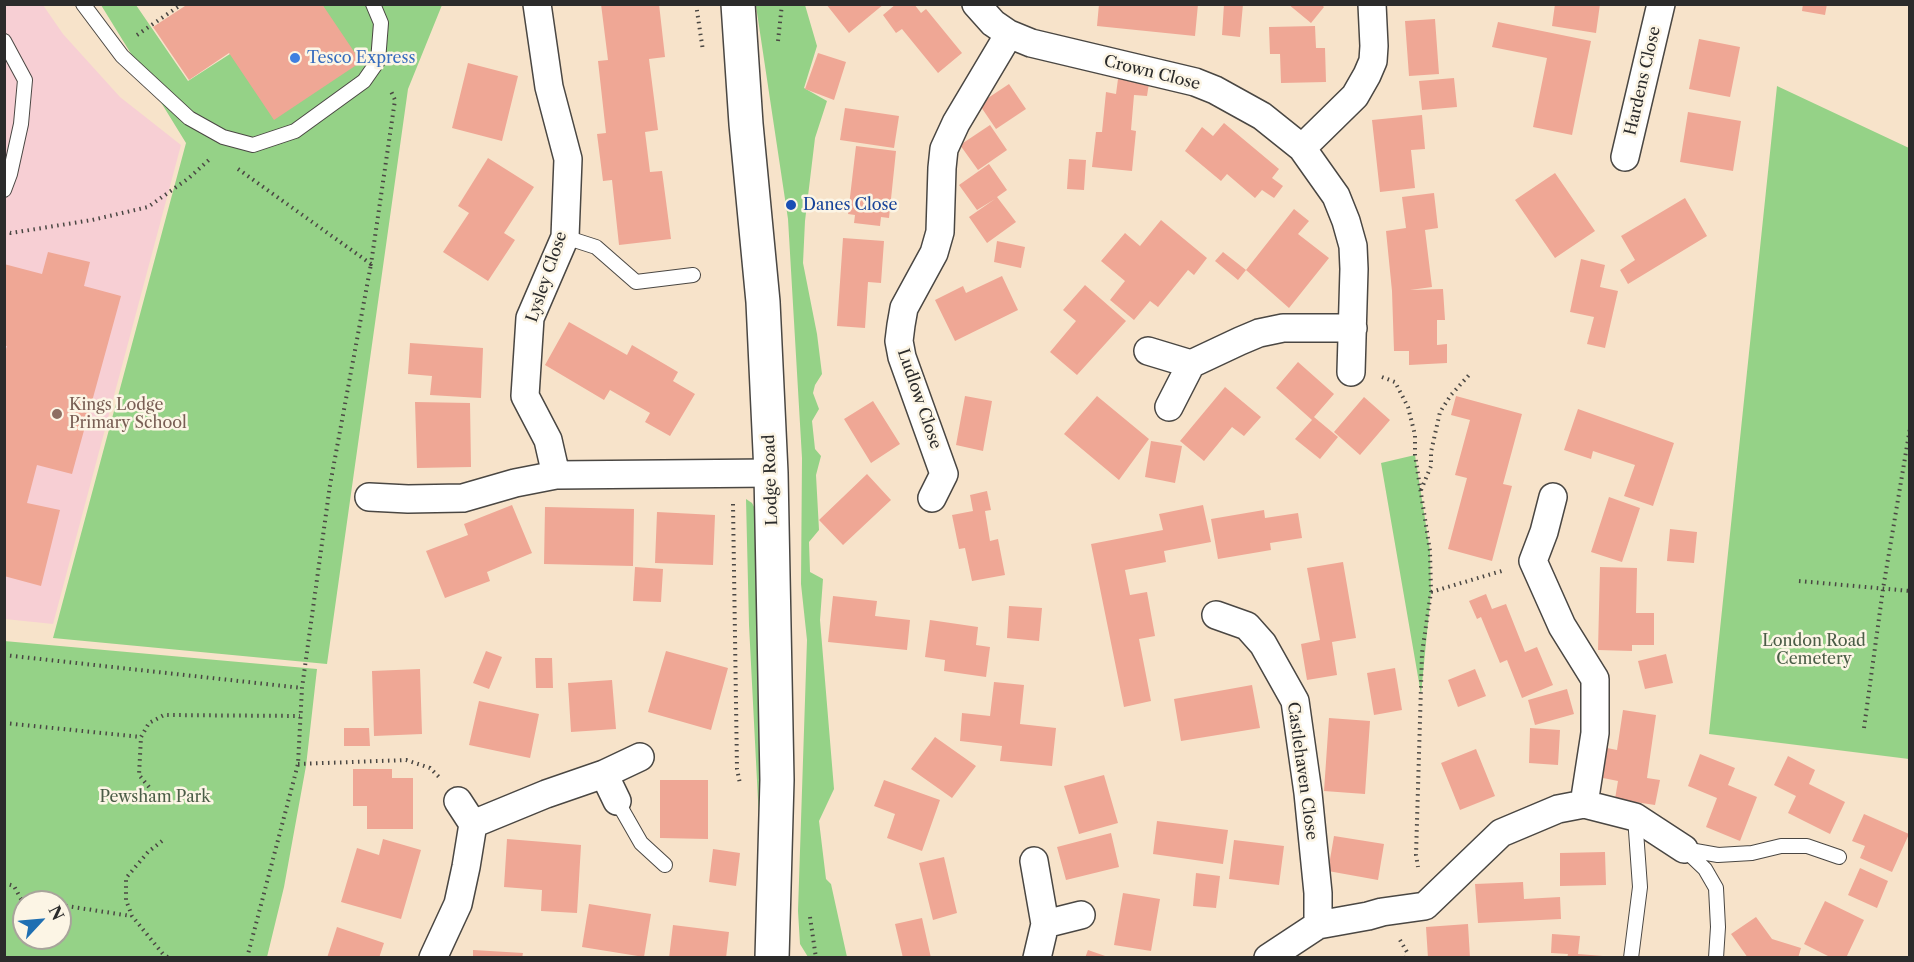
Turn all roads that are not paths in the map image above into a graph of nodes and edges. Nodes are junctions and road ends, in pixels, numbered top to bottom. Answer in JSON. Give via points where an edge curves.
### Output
{"nodes":[{"id":1,"x":83,"y":4,"type":"edge"},
{"id":2,"x":373,"y":4,"type":"edge"},
{"id":3,"x":537,"y":4,"type":"edge"},
{"id":4,"x":738,"y":4,"type":"edge"},
{"id":5,"x":976,"y":4,"type":"edge"},
{"id":6,"x":1372,"y":4,"type":"edge"},
{"id":7,"x":1661,"y":4,"type":"edge"},
{"id":8,"x":1009,"y":34,"type":"junction"},
{"id":9,"x":4,"y":41,"type":"edge"},
{"id":10,"x":1302,"y":148,"type":"junction"},
{"id":11,"x":1625,"y":157,"type":"dead end"},
{"id":12,"x":4,"y":190,"type":"edge"},
{"id":13,"x":565,"y":237,"type":"junction"},
{"id":14,"x":693,"y":275,"type":"dead end"},
{"id":15,"x":1353,"y":328,"type":"junction"},
{"id":16,"x":1148,"y":351,"type":"dead end"},
{"id":17,"x":1191,"y":364,"type":"junction"},
{"id":18,"x":1351,"y":372,"type":"road end"},
{"id":19,"x":1169,"y":407,"type":"dead end"},
{"id":20,"x":771,"y":473,"type":"junction"},
{"id":21,"x":556,"y":475,"type":"junction"},
{"id":22,"x":369,"y":497,"type":"dead end"},
{"id":23,"x":1553,"y":497,"type":"dead end"},
{"id":24,"x":932,"y":498,"type":"dead end"},
{"id":25,"x":1216,"y":615,"type":"dead end"},
{"id":26,"x":640,"y":757,"type":"dead end"},
{"id":27,"x":604,"y":774,"type":"junction"},
{"id":28,"x":458,"y":801,"type":"road end"},
{"id":29,"x":617,"y":801,"type":"joint"},
{"id":30,"x":1584,"y":804,"type":"junction"},
{"id":31,"x":1635,"y":817,"type":"junction"},
{"id":32,"x":473,"y":824,"type":"junction"},
{"id":33,"x":1684,"y":849,"type":"junction"},
{"id":34,"x":1839,"y":857,"type":"dead end"},
{"id":35,"x":1034,"y":861,"type":"dead end"},
{"id":36,"x":665,"y":865,"type":"dead end"},
{"id":37,"x":1082,"y":915,"type":"dead end"},
{"id":38,"x":1045,"y":924,"type":"junction"},
{"id":39,"x":1318,"y":925,"type":"junction"},
{"id":40,"x":433,"y":957,"type":"edge"},
{"id":41,"x":772,"y":957,"type":"edge"},
{"id":42,"x":1038,"y":957,"type":"edge"},
{"id":43,"x":1268,"y":957,"type":"edge"},
{"id":44,"x":1631,"y":957,"type":"edge"},
{"id":45,"x":1716,"y":957,"type":"edge"}],
"edges":[{"from":1,"to":2,"type":"lane","via":[[117,49],[189,118],[223,137],[253,145],[295,131],[364,81],[378,61],[381,23]]},
{"from":3,"to":13,"type":"street","name":"Lysley Close","via":[[549,87],[568,159]]},
{"from":4,"to":20,"type":"street","name":"Lodge Road","via":[[763,302]]},
{"from":5,"to":8,"type":"street","name":"Crown Close"},
{"from":6,"to":10,"type":"street","via":[[1373,61],[1367,75],[1355,96]]},
{"from":7,"to":11,"type":"street","name":"Hardens Close"},
{"from":8,"to":10,"type":"street","name":"Crown Close","via":[[1031,43],[1196,82],[1262,116]]},
{"from":8,"to":24,"type":"street","name":"Ludlow Close","via":[[944,149],[940,232],[934,254],[904,308],[901,324],[902,357],[953,475]]},
{"from":9,"to":12,"type":"lane","via":[[26,80],[21,124]]},
{"from":10,"to":15,"type":"street","name":"Crown Close","via":[[1336,196],[1346,221],[1353,246]]},
{"from":13,"to":14,"type":"lane","via":[[596,248],[636,282]]},
{"from":13,"to":21,"type":"street","name":"Lysley Close","via":[[530,318],[525,396],[548,440]]},
{"from":15,"to":17,"type":"street","via":[[1283,328],[1259,333]]},
{"from":15,"to":18,"type":"street","name":"Crown Close"},
{"from":16,"to":17,"type":"street"},
{"from":17,"to":19,"type":"street"},
{"from":20,"to":21,"type":"street"},
{"from":20,"to":41,"type":"street","name":"Lodge Road","via":[[777,780]]},
{"from":21,"to":22,"type":"street","via":[[463,498]]},
{"from":23,"to":30,"type":"street","via":[[1533,561],[1562,626],[1595,679],[1595,733]]},
{"from":25,"to":39,"type":"street","name":"Castlehaven Close","via":[[1247,626],[1263,644],[1295,701],[1309,804]]},
{"from":26,"to":27,"type":"street"},
{"from":27,"to":29,"type":"street"},
{"from":27,"to":32,"type":"street"},
{"from":28,"to":32,"type":"street"},
{"from":29,"to":36,"type":"lane","via":[[641,843]]},
{"from":30,"to":31,"type":"street"},
{"from":30,"to":39,"type":"street","via":[[1558,809],[1501,832],[1425,906]]},
{"from":31,"to":33,"type":"street"},
{"from":31,"to":44,"type":"lane","via":[[1640,887]]},
{"from":32,"to":40,"type":"street","via":[[458,904]]},
{"from":33,"to":34,"type":"lane","via":[[1718,855],[1807,846]]},
{"from":33,"to":45,"type":"lane","via":[[1705,868],[1716,888]]},
{"from":35,"to":38,"type":"street"},
{"from":37,"to":38,"type":"street"},
{"from":38,"to":42,"type":"street"},
{"from":39,"to":43,"type":"street"}]}
